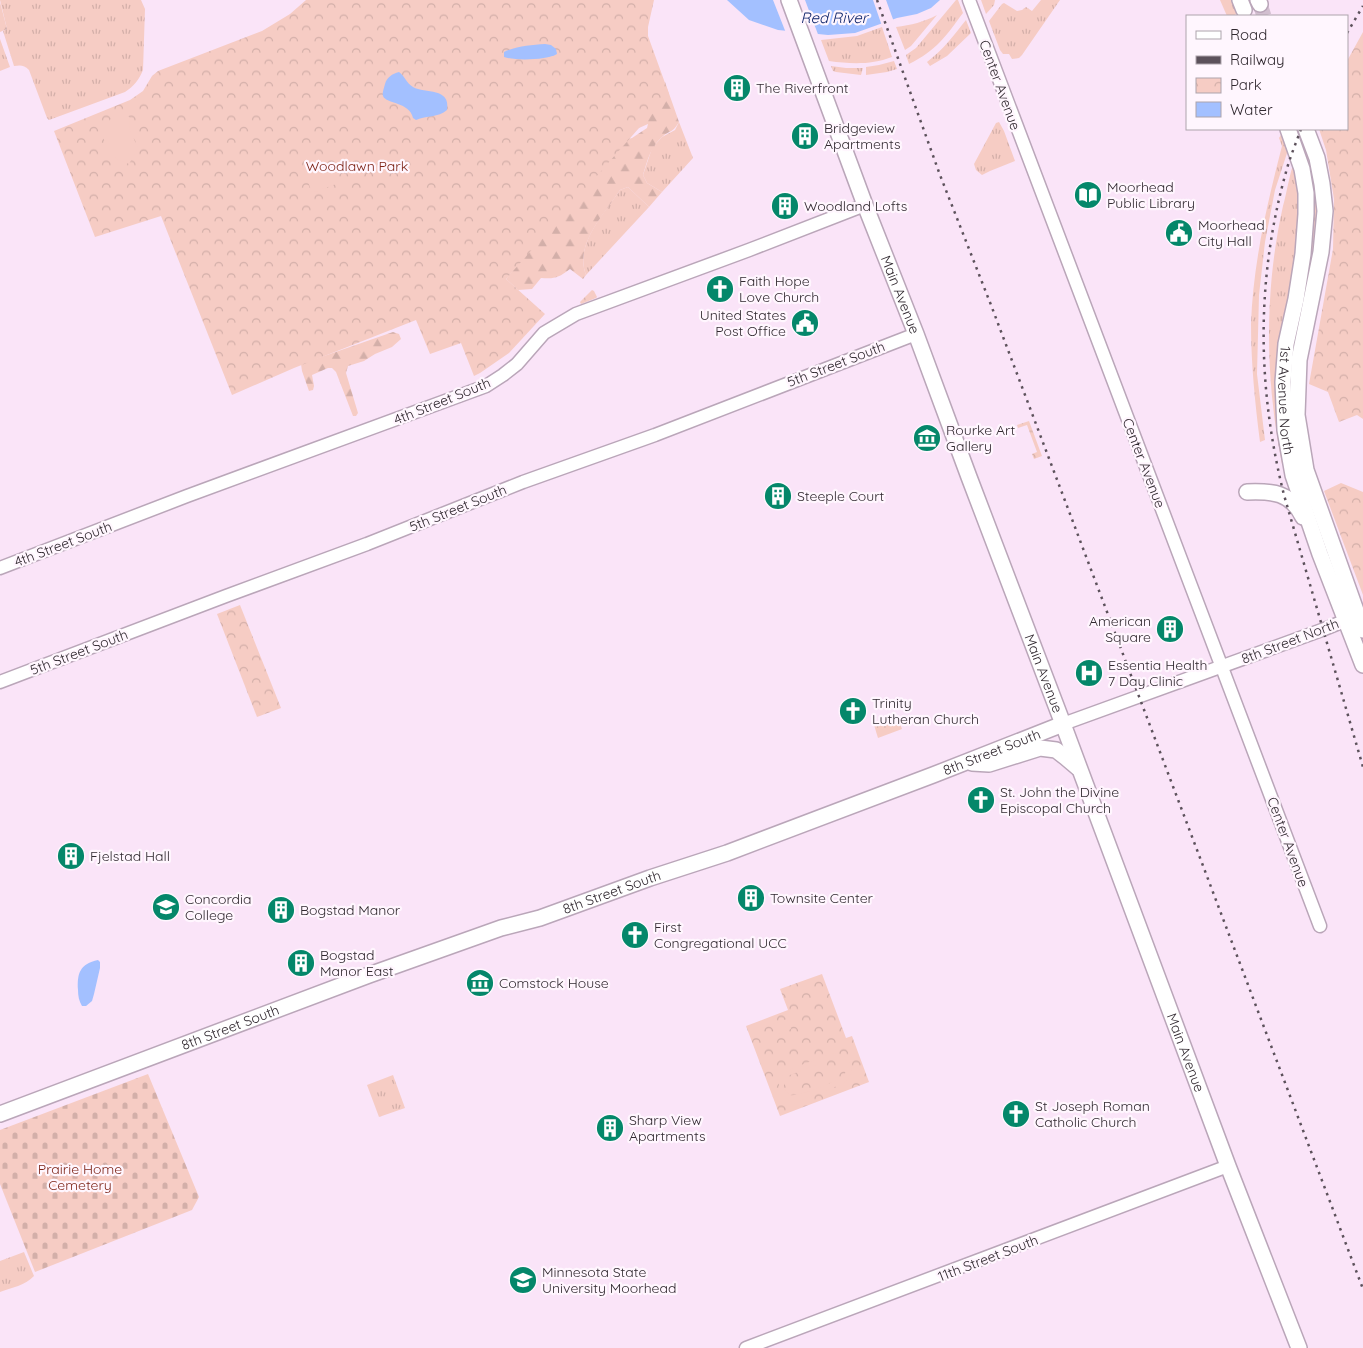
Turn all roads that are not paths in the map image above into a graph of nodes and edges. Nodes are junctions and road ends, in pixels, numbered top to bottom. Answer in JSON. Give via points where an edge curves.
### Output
{"nodes":[{"id":1,"x":789,"y":0,"type":"edge"},
{"id":2,"x":969,"y":0,"type":"edge"},
{"id":3,"x":1288,"y":130,"type":"edge"},
{"id":4,"x":1306,"y":130,"type":"edge"},
{"id":5,"x":865,"y":205,"type":"junction"},
{"id":6,"x":916,"y":334,"type":"junction"},
{"id":7,"x":1247,"y":492,"type":"dead end"},
{"id":8,"x":1320,"y":554,"type":"junction"},
{"id":9,"x":0,"y":568,"type":"edge"},
{"id":10,"x":1351,"y":618,"type":"junction"},
{"id":11,"x":1363,"y":630,"type":"edge"},
{"id":12,"x":1363,"y":665,"type":"edge"},
{"id":13,"x":1222,"y":666,"type":"junction"},
{"id":14,"x":0,"y":682,"type":"edge"},
{"id":15,"x":1063,"y":724,"type":"junction"},
{"id":16,"x":965,"y":762,"type":"junction"},
{"id":17,"x":1081,"y":771,"type":"junction"},
{"id":18,"x":1320,"y":926,"type":"dead end"},
{"id":19,"x":0,"y":1114,"type":"edge"},
{"id":20,"x":1228,"y":1166,"type":"junction"},
{"id":21,"x":746,"y":1348,"type":"edge"},
{"id":22,"x":1299,"y":1348,"type":"edge"}],
"edges":[{"from":1,"to":5,"type":"main road","name":"Main Avenue"},
{"from":2,"to":13,"type":"street","name":"Center Avenue"},
{"from":3,"to":8,"type":"main road","name":"1st Avenue North","via":[[1302,169],[1306,207],[1303,254],[1286,344],[1283,382],[1285,430],[1293,475]]},
{"from":4,"to":10,"type":"main road","name":"1st Avenue North","via":[[1322,184],[1324,212],[1321,252],[1299,360],[1297,415],[1306,470]]},
{"from":5,"to":6,"type":"main road","name":"Main Avenue"},
{"from":5,"to":9,"type":"street","name":"4th Street South","via":[[576,314],[544,333],[517,364],[486,386]]},
{"from":6,"to":14,"type":"street","name":"5th Street South"},
{"from":6,"to":15,"type":"main road","name":"Main Avenue"},
{"from":7,"to":8,"type":"main road","via":[[1284,495],[1300,511]]},
{"from":8,"to":10,"type":"main road","name":"1st Avenue North"},
{"from":10,"to":11,"type":"main road","name":"1st Avenue North"},
{"from":10,"to":12,"type":"main road","name":"1st Avenue North"},
{"from":10,"to":13,"type":"street","name":"8th Street North"},
{"from":13,"to":15,"type":"street","name":"8th Street South"},
{"from":13,"to":18,"type":"street","name":"Center Avenue"},
{"from":15,"to":16,"type":"main road","name":"8th Street South"},
{"from":15,"to":17,"type":"main road","name":"Main Avenue"},
{"from":16,"to":17,"type":"main road","via":[[989,764],[1040,748],[1056,750]]},
{"from":16,"to":19,"type":"main road","name":"8th Street South","via":[[709,859],[369,975]]},
{"from":17,"to":20,"type":"main road","name":"Main Avenue"},
{"from":20,"to":21,"type":"street","name":"11th Street South"},
{"from":20,"to":22,"type":"main road","name":"Main Avenue"}]}
